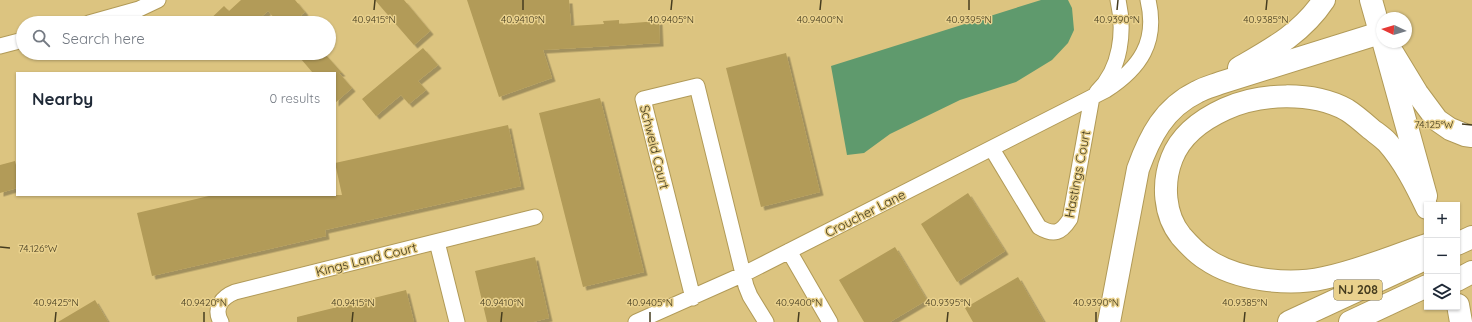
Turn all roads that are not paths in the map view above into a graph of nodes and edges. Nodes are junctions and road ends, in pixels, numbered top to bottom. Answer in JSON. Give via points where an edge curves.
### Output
{"nodes":[{"id":1,"x":158,"y":0,"type":"edge"},
{"id":2,"x":1118,"y":0,"type":"edge"},
{"id":3,"x":1148,"y":0,"type":"edge"},
{"id":4,"x":1324,"y":0,"type":"edge"},
{"id":5,"x":1371,"y":0,"type":"edge"},
{"id":6,"x":114,"y":16,"type":"edge"},
{"id":7,"x":1376,"y":16,"type":"edge"},
{"id":8,"x":1376,"y":40,"type":"edge"},
{"id":9,"x":16,"y":42,"type":"edge"},
{"id":10,"x":0,"y":46,"type":"edge"},
{"id":11,"x":1386,"y":48,"type":"edge"},
{"id":12,"x":1389,"y":48,"type":"edge"},
{"id":13,"x":1196,"y":92,"type":"junction"},
{"id":14,"x":1092,"y":97,"type":"junction"},
{"id":15,"x":1472,"y":136,"type":"edge"},
{"id":16,"x":992,"y":149,"type":"junction"},
{"id":17,"x":1424,"y":202,"type":"edge"},
{"id":18,"x":1428,"y":202,"type":"edge"},
{"id":19,"x":535,"y":217,"type":"dead end"},
{"id":20,"x":1472,"y":229,"type":"edge"},
{"id":21,"x":1460,"y":233,"type":"edge"},
{"id":22,"x":1472,"y":237,"type":"edge"},
{"id":23,"x":437,"y":242,"type":"junction"},
{"id":24,"x":1460,"y":243,"type":"edge"},
{"id":25,"x":1424,"y":246,"type":"edge"},
{"id":26,"x":789,"y":252,"type":"junction"},
{"id":27,"x":1424,"y":259,"type":"edge"},
{"id":28,"x":1472,"y":265,"type":"edge"},
{"id":29,"x":1460,"y":271,"type":"edge"},
{"id":30,"x":1472,"y":272,"type":"edge"},
{"id":31,"x":744,"y":274,"type":"junction"},
{"id":32,"x":1460,"y":278,"type":"edge"},
{"id":33,"x":1424,"y":287,"type":"edge"},
{"id":34,"x":693,"y":298,"type":"junction"},
{"id":35,"x":1424,"y":298,"type":"edge"},
{"id":36,"x":221,"y":322,"type":"edge"},
{"id":37,"x":457,"y":322,"type":"edge"},
{"id":38,"x":636,"y":322,"type":"edge"},
{"id":39,"x":766,"y":322,"type":"edge"},
{"id":40,"x":830,"y":322,"type":"edge"},
{"id":41,"x":1109,"y":322,"type":"edge"},
{"id":42,"x":1289,"y":322,"type":"edge"},
{"id":43,"x":1350,"y":322,"type":"edge"},
{"id":44,"x":1380,"y":322,"type":"edge"}],
"edges":[{"from":1,"to":6,"type":"street"},
{"from":2,"to":14,"type":"street","name":"Croucher Lane","via":[[1122,22],[1117,57],[1103,86]]},
{"from":3,"to":14,"type":"street","name":"Croucher Lane","via":[[1151,20],[1149,39],[1143,55],[1121,81]]},
{"from":4,"to":13,"type":"main road","via":[[1316,13],[1283,43]]},
{"from":5,"to":7,"type":"main road"},
{"from":8,"to":13,"type":"main road"},
{"from":9,"to":10,"type":"street"},
{"from":11,"to":18,"type":"main road"},
{"from":12,"to":15,"type":"main road","via":[[1437,120],[1450,129]]},
{"from":13,"to":41,"type":"main road","via":[[1176,106],[1158,125],[1138,169]]},
{"from":14,"to":16,"type":"street","name":"Croucher Lane"},
{"from":14,"to":16,"type":"street","name":"Hastings Court","via":[[1070,219],[1057,232],[1048,232],[1039,227]]},
{"from":16,"to":26,"type":"street","name":"Croucher Lane"},
{"from":17,"to":25,"type":"main road","via":[[1402,161],[1386,141],[1346,110],[1300,97],[1277,96],[1255,99],[1233,105],[1212,115],[1182,141],[1172,157],[1166,177],[1170,214],[1178,232],[1206,260],[1226,270],[1251,277],[1279,281],[1323,278]]},
{"from":19,"to":23,"type":"street","name":"Kings Land Court"},
{"from":20,"to":21,"type":"main road"},
{"from":22,"to":24,"type":"main road"},
{"from":23,"to":36,"type":"street","name":"Kings Land Court","via":[[235,292],[220,301],[218,310]]},
{"from":23,"to":37,"type":"street"},
{"from":26,"to":31,"type":"street","name":"Croucher Lane"},
{"from":26,"to":40,"type":"street"},
{"from":27,"to":42,"type":"main road","number":"NJ 208"},
{"from":28,"to":29,"type":"main road"},
{"from":30,"to":32,"type":"main road"},
{"from":31,"to":34,"type":"street","name":"Croucher Lane"},
{"from":31,"to":34,"type":"street","name":"Schweid Court","via":[[697,86],[644,99]]},
{"from":31,"to":39,"type":"street","via":[[750,296]]},
{"from":33,"to":43,"type":"main road","number":"NJ 208"},
{"from":34,"to":38,"type":"street","name":"Croucher Lane"},
{"from":35,"to":44,"type":"main road"}]}
